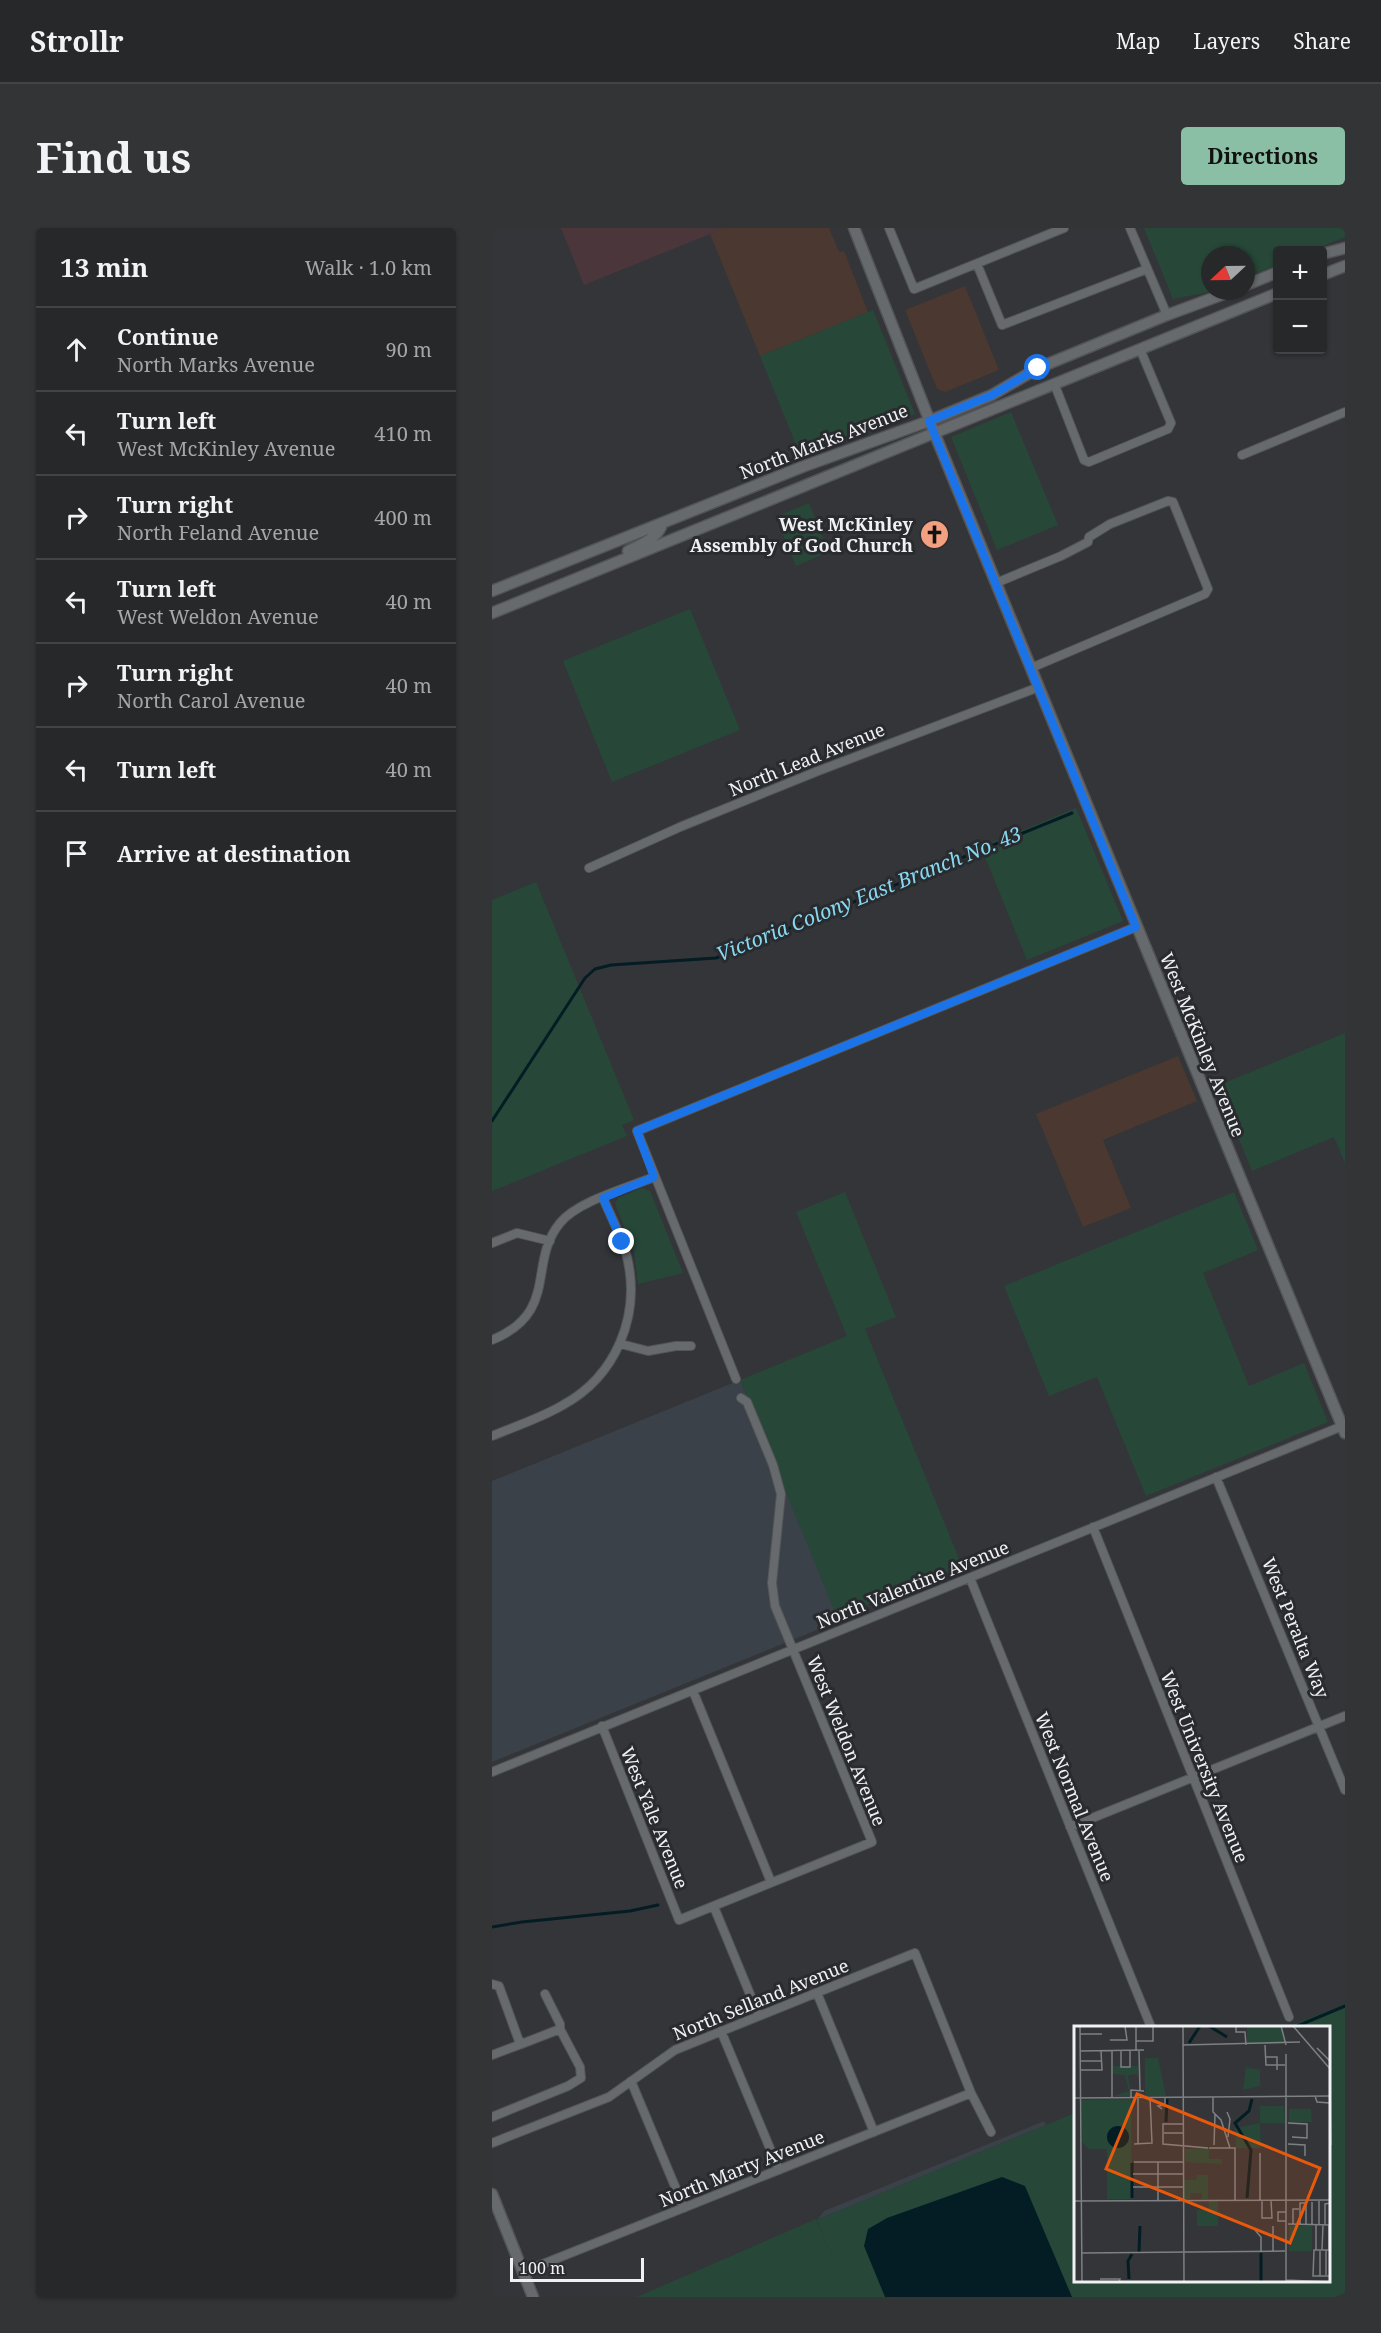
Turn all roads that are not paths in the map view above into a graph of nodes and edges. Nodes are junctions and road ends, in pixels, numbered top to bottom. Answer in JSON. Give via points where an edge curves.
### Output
{"nodes":[{"id":1,"x":854,"y":228,"type":"edge"},
{"id":2,"x":889,"y":228,"type":"edge"},
{"id":3,"x":1064,"y":228,"type":"edge"},
{"id":4,"x":1130,"y":228,"type":"edge"},
{"id":5,"x":1345,"y":248,"type":"edge"},
{"id":6,"x":1327,"y":253,"type":"edge"},
{"id":7,"x":977,"y":264,"type":"junction"},
{"id":8,"x":1345,"y":266,"type":"edge"},
{"id":9,"x":1147,"y":268,"type":"junction"},
{"id":10,"x":1327,"y":273,"type":"edge"},
{"id":11,"x":1273,"y":274,"type":"edge"},
{"id":12,"x":1255,"y":281,"type":"edge"},
{"id":13,"x":1273,"y":295,"type":"edge"},
{"id":14,"x":1208,"y":300,"type":"edge"},
{"id":15,"x":1167,"y":315,"type":"junction"},
{"id":16,"x":1140,"y":349,"type":"junction"},
{"id":17,"x":1054,"y":383,"type":"junction"},
{"id":18,"x":1345,"y":412,"type":"edge"},
{"id":19,"x":929,"y":421,"type":"junction"},
{"id":20,"x":934,"y":432,"type":"junction"},
{"id":21,"x":1242,"y":455,"type":"dead end"},
{"id":22,"x":662,"y":523,"type":"junction"},
{"id":23,"x":589,"y":574,"type":"junction"},
{"id":24,"x":996,"y":583,"type":"junction"},
{"id":25,"x":492,"y":591,"type":"edge"},
{"id":26,"x":492,"y":614,"type":"edge"},
{"id":27,"x":1031,"y":668,"type":"junction"},
{"id":28,"x":1039,"y":687,"type":"junction"},
{"id":29,"x":589,"y":867,"type":"dead end"},
{"id":30,"x":1136,"y":927,"type":"junction"},
{"id":31,"x":654,"y":1177,"type":"junction"},
{"id":32,"x":603,"y":1198,"type":"junction"},
{"id":33,"x":550,"y":1241,"type":"junction"},
{"id":34,"x":492,"y":1243,"type":"edge"},
{"id":35,"x":492,"y":1340,"type":"edge"},
{"id":36,"x":621,"y":1344,"type":"junction"},
{"id":37,"x":691,"y":1346,"type":"dead end"},
{"id":38,"x":735,"y":1379,"type":"dead end"},
{"id":39,"x":741,"y":1398,"type":"dead end"},
{"id":40,"x":1344,"y":1428,"type":"edge"},
{"id":41,"x":492,"y":1436,"type":"edge"},
{"id":42,"x":1216,"y":1477,"type":"junction"},
{"id":43,"x":1093,"y":1527,"type":"junction"},
{"id":44,"x":970,"y":1578,"type":"junction"},
{"id":45,"x":793,"y":1650,"type":"junction"},
{"id":46,"x":693,"y":1690,"type":"junction"},
{"id":47,"x":1345,"y":1716,"type":"edge"},
{"id":48,"x":602,"y":1726,"type":"junction"},
{"id":49,"x":1319,"y":1726,"type":"junction"},
{"id":50,"x":492,"y":1772,"type":"edge"},
{"id":51,"x":1192,"y":1778,"type":"junction"},
{"id":52,"x":1345,"y":1790,"type":"edge"},
{"id":53,"x":1070,"y":1827,"type":"junction"},
{"id":54,"x":771,"y":1882,"type":"junction"},
{"id":55,"x":714,"y":1907,"type":"junction"},
{"id":56,"x":492,"y":1984,"type":"edge"},
{"id":57,"x":817,"y":1993,"type":"junction"},
{"id":58,"x":545,"y":1994,"type":"dead end"},
{"id":59,"x":759,"y":2016,"type":"junction"},
{"id":60,"x":1289,"y":2017,"type":"dead end"},
{"id":61,"x":1151,"y":2026,"type":"edge"},
{"id":62,"x":560,"y":2030,"type":"junction"},
{"id":63,"x":721,"y":2031,"type":"junction"},
{"id":64,"x":524,"y":2043,"type":"junction"},
{"id":65,"x":492,"y":2055,"type":"edge"},
{"id":66,"x":631,"y":2081,"type":"junction"},
{"id":67,"x":971,"y":2093,"type":"junction"},
{"id":68,"x":492,"y":2117,"type":"edge"},
{"id":69,"x":874,"y":2132,"type":"junction"},
{"id":70,"x":991,"y":2132,"type":"dead end"},
{"id":71,"x":492,"y":2143,"type":"edge"},
{"id":72,"x":778,"y":2170,"type":"junction"},
{"id":73,"x":492,"y":2194,"type":"edge"},
{"id":74,"x":684,"y":2208,"type":"junction"},
{"id":75,"x":524,"y":2272,"type":"junction"},
{"id":76,"x":533,"y":2297,"type":"edge"}],
"edges":[{"from":1,"to":19,"type":"main road","name":"West McKinley Avenue"},
{"from":2,"to":7,"type":"street","via":[[914,289]]},
{"from":3,"to":7,"type":"street"},
{"from":4,"to":9,"type":"street"},
{"from":5,"to":6,"type":"main road"},
{"from":7,"to":9,"type":"street","via":[[1002,325]]},
{"from":8,"to":10,"type":"main road"},
{"from":9,"to":15,"type":"street"},
{"from":11,"to":12,"type":"main road"},
{"from":13,"to":16,"type":"main road","name":"North Marks Avenue"},
{"from":14,"to":15,"type":"main road","name":"North Marks Avenue"},
{"from":15,"to":19,"type":"main road","name":"North Marks Avenue","via":[[1038,368],[992,395]]},
{"from":16,"to":17,"type":"main road","name":"North Marks Avenue"},
{"from":16,"to":17,"type":"street","via":[[1171,423],[1168,429],[1089,462],[1084,460]]},
{"from":17,"to":20,"type":"main road","name":"North Marks Avenue"},
{"from":18,"to":21,"type":"street"},
{"from":19,"to":20,"type":"main road","name":"West McKinley Avenue"},
{"from":19,"to":22,"type":"main road","name":"North Marks Avenue"},
{"from":20,"to":23,"type":"main road","name":"North Marks Avenue"},
{"from":20,"to":24,"type":"main road","name":"West McKinley Avenue"},
{"from":22,"to":23,"type":"main road","via":[[652,538]]},
{"from":22,"to":25,"type":"main road","name":"North Marks Avenue"},
{"from":23,"to":26,"type":"main road","name":"North Marks Avenue"},
{"from":24,"to":27,"type":"main road","name":"West McKinley Avenue"},
{"from":24,"to":27,"type":"street","via":[[1088,542],[1089,537],[1110,524],[1173,502],[1208,589],[1206,594]]},
{"from":27,"to":28,"type":"main road","name":"West McKinley Avenue"},
{"from":28,"to":29,"type":"street","name":"North Lead Avenue","via":[[807,776]]},
{"from":28,"to":30,"type":"main road","name":"West McKinley Avenue"},
{"from":30,"to":31,"type":"street","via":[[636,1132]]},
{"from":30,"to":40,"type":"main road","name":"West McKinley Avenue"},
{"from":31,"to":32,"type":"street"},
{"from":31,"to":38,"type":"street"},
{"from":32,"to":33,"type":"street","via":[[570,1213]]},
{"from":32,"to":36,"type":"street","via":[[629,1270],[629,1311]]},
{"from":33,"to":34,"type":"street","via":[[517,1233]]},
{"from":33,"to":35,"type":"street","via":[[540,1287],[530,1310],[517,1326]]},
{"from":36,"to":37,"type":"street","via":[[648,1351]]},
{"from":36,"to":41,"type":"street","via":[[601,1375],[578,1396],[551,1412]]},
{"from":39,"to":45,"type":"street","name":"West Weldon Avenue","via":[[747,1402],[769,1454],[781,1494],[772,1583],[775,1606]]},
{"from":40,"to":42,"type":"street","name":"North Valentine Avenue"},
{"from":42,"to":43,"type":"street","name":"North Valentine Avenue"},
{"from":42,"to":49,"type":"street","name":"West Peralta Way"},
{"from":43,"to":44,"type":"street","name":"North Valentine Avenue"},
{"from":43,"to":51,"type":"street","name":"West University Avenue"},
{"from":44,"to":45,"type":"street","name":"North Valentine Avenue"},
{"from":44,"to":53,"type":"street","name":"West Normal Avenue"},
{"from":45,"to":46,"type":"street","name":"North Valentine Avenue"},
{"from":45,"to":54,"type":"street","name":"West Weldon Avenue","via":[[872,1842]]},
{"from":46,"to":48,"type":"street","name":"North Valentine Avenue"},
{"from":46,"to":54,"type":"street"},
{"from":47,"to":49,"type":"street"},
{"from":48,"to":50,"type":"street","name":"North Valentine Avenue"},
{"from":48,"to":55,"type":"street","name":"West Yale Avenue","via":[[680,1920]]},
{"from":49,"to":51,"type":"street"},
{"from":49,"to":52,"type":"street","name":"West Peralta Way"},
{"from":51,"to":53,"type":"street"},
{"from":51,"to":60,"type":"street","name":"West University Avenue"},
{"from":53,"to":61,"type":"street","name":"West Normal Avenue"},
{"from":54,"to":55,"type":"street"},
{"from":55,"to":59,"type":"street"},
{"from":56,"to":64,"type":"street","via":[[499,1986],[519,2041]]},
{"from":57,"to":59,"type":"street","name":"North Selland Avenue"},
{"from":57,"to":67,"type":"street","name":"North Selland Avenue","via":[[915,1953]]},
{"from":57,"to":69,"type":"street"},
{"from":58,"to":62,"type":"street"},
{"from":59,"to":63,"type":"street","name":"North Selland Avenue"},
{"from":62,"to":64,"type":"street"},
{"from":62,"to":68,"type":"street","via":[[580,2067],[581,2078]]},
{"from":63,"to":66,"type":"street","name":"North Selland Avenue","via":[[675,2050]]},
{"from":63,"to":72,"type":"street"},
{"from":64,"to":65,"type":"street"},
{"from":66,"to":71,"type":"street","name":"North Selland Avenue","via":[[609,2097]]},
{"from":66,"to":74,"type":"street"},
{"from":67,"to":69,"type":"street","name":"North Marty Avenue"},
{"from":67,"to":70,"type":"street"},
{"from":69,"to":72,"type":"street","name":"North Marty Avenue"},
{"from":72,"to":74,"type":"street","name":"North Marty Avenue"},
{"from":73,"to":75,"type":"main road"},
{"from":74,"to":75,"type":"street","name":"North Marty Avenue"},
{"from":75,"to":76,"type":"main road"}]}
